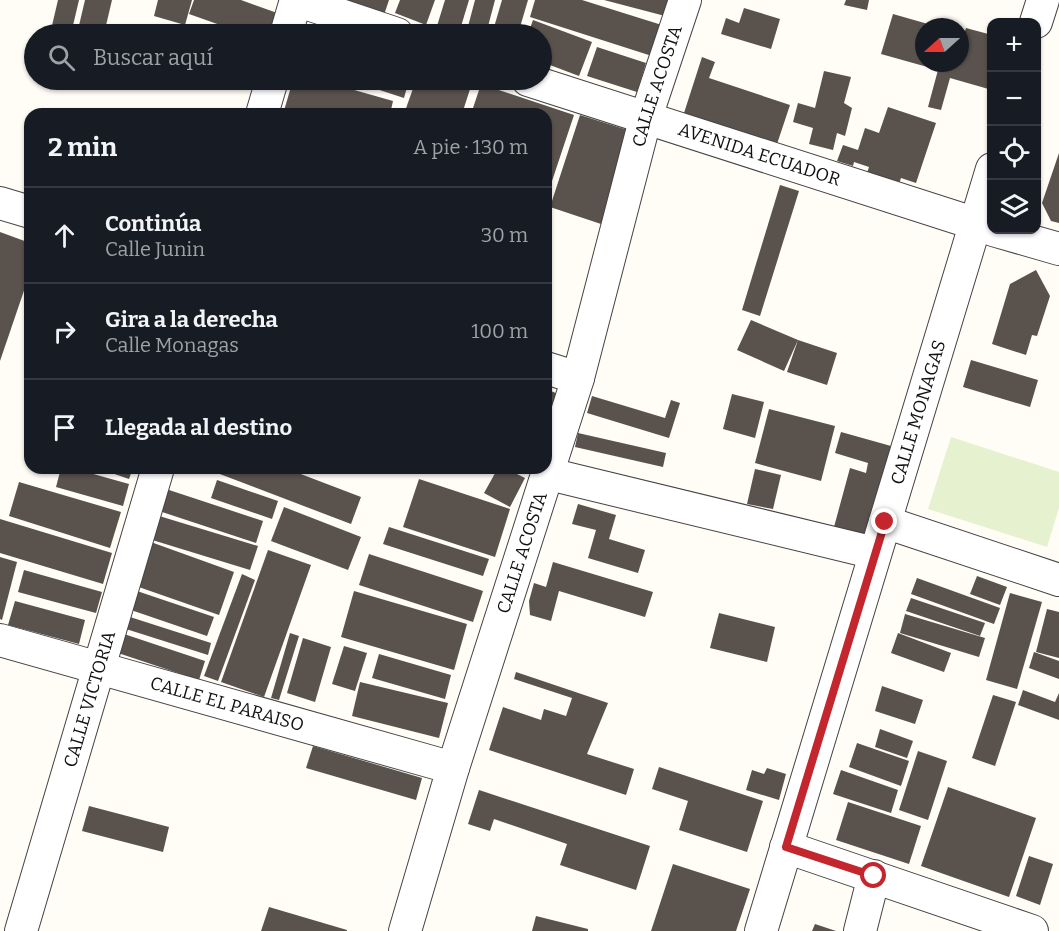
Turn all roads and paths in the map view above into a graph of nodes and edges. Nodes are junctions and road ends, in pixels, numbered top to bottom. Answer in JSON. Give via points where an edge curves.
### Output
{"nodes":[{"id":1,"x":296,"y":0,"type":"edge"},
{"id":2,"x":685,"y":0,"type":"edge"},
{"id":3,"x":1043,"y":0,"type":"edge"},
{"id":4,"x":1037,"y":18,"type":"edge"},
{"id":5,"x":289,"y":24,"type":"edge"},
{"id":6,"x":367,"y":24,"type":"edge"},
{"id":7,"x":552,"y":88,"type":"edge"},
{"id":8,"x":269,"y":90,"type":"edge"},
{"id":9,"x":264,"y":108,"type":"edge"},
{"id":10,"x":645,"y":119,"type":"junction"},
{"id":11,"x":0,"y":203,"type":"edge"},
{"id":12,"x":24,"y":210,"type":"edge"},
{"id":13,"x":987,"y":227,"type":"edge"},
{"id":14,"x":1010,"y":234,"type":"edge"},
{"id":15,"x":1059,"y":249,"type":"edge"},
{"id":16,"x":552,"y":370,"type":"edge"},
{"id":17,"x":578,"y":378,"type":"junction"},
{"id":18,"x":552,"y":464,"type":"edge"},
{"id":19,"x":156,"y":474,"type":"edge"},
{"id":20,"x":549,"y":474,"type":"joint"},
{"id":21,"x":885,"y":522,"type":"junction"},
{"id":22,"x":875,"y":553,"type":"junction"},
{"id":23,"x":1059,"y":580,"type":"edge"},
{"id":24,"x":0,"y":640,"type":"edge"},
{"id":25,"x":99,"y":667,"type":"junction"},
{"id":26,"x":453,"y":768,"type":"junction"},
{"id":27,"x":786,"y":847,"type":"junction"},
{"id":28,"x":874,"y":876,"type":"junction"},
{"id":29,"x":21,"y":931,"type":"edge"},
{"id":30,"x":405,"y":931,"type":"edge"},
{"id":31,"x":761,"y":931,"type":"edge"},
{"id":32,"x":860,"y":931,"type":"edge"},
{"id":33,"x":1032,"y":931,"type":"edge"}],
"edges":[{"from":1,"to":5,"type":"street"},
{"from":1,"to":6,"type":"street"},
{"from":2,"to":10,"type":"street","name":"CALLE ACOSTA"},
{"from":3,"to":4,"type":"street"},
{"from":7,"to":10,"type":"street","name":"AVENIDA ECUADOR"},
{"from":8,"to":9,"type":"street"},
{"from":10,"to":13,"type":"street","name":"AVENIDA ECUADOR"},
{"from":10,"to":17,"type":"street","name":"CALLE ACOSTA"},
{"from":11,"to":12,"type":"street"},
{"from":13,"to":21,"type":"street","name":"CALLE MONAGAS"},
{"from":14,"to":15,"type":"street","name":"AVENIDA ECUADOR"},
{"from":16,"to":17,"type":"street"},
{"from":17,"to":18,"type":"street","name":"CALLE ACOSTA"},
{"from":19,"to":25,"type":"street","name":"CALLE VICTORIA"},
{"from":20,"to":22,"type":"street"},
{"from":20,"to":26,"type":"street","name":"CALLE ACOSTA"},
{"from":21,"to":22,"type":"street","name":"CALLE MONAGAS"},
{"from":21,"to":23,"type":"street"},
{"from":22,"to":27,"type":"street","name":"CALLE MONAGAS"},
{"from":24,"to":25,"type":"street","name":"CALLE EL PARAISO"},
{"from":25,"to":26,"type":"street","name":"CALLE EL PARAISO"},
{"from":25,"to":29,"type":"street","name":"CALLE VICTORIA"},
{"from":26,"to":30,"type":"street","name":"CALLE ACOSTA"},
{"from":27,"to":28,"type":"street"},
{"from":27,"to":31,"type":"street","name":"CALLE MONAGAS"},
{"from":28,"to":32,"type":"street"},
{"from":28,"to":33,"type":"street"}]}
